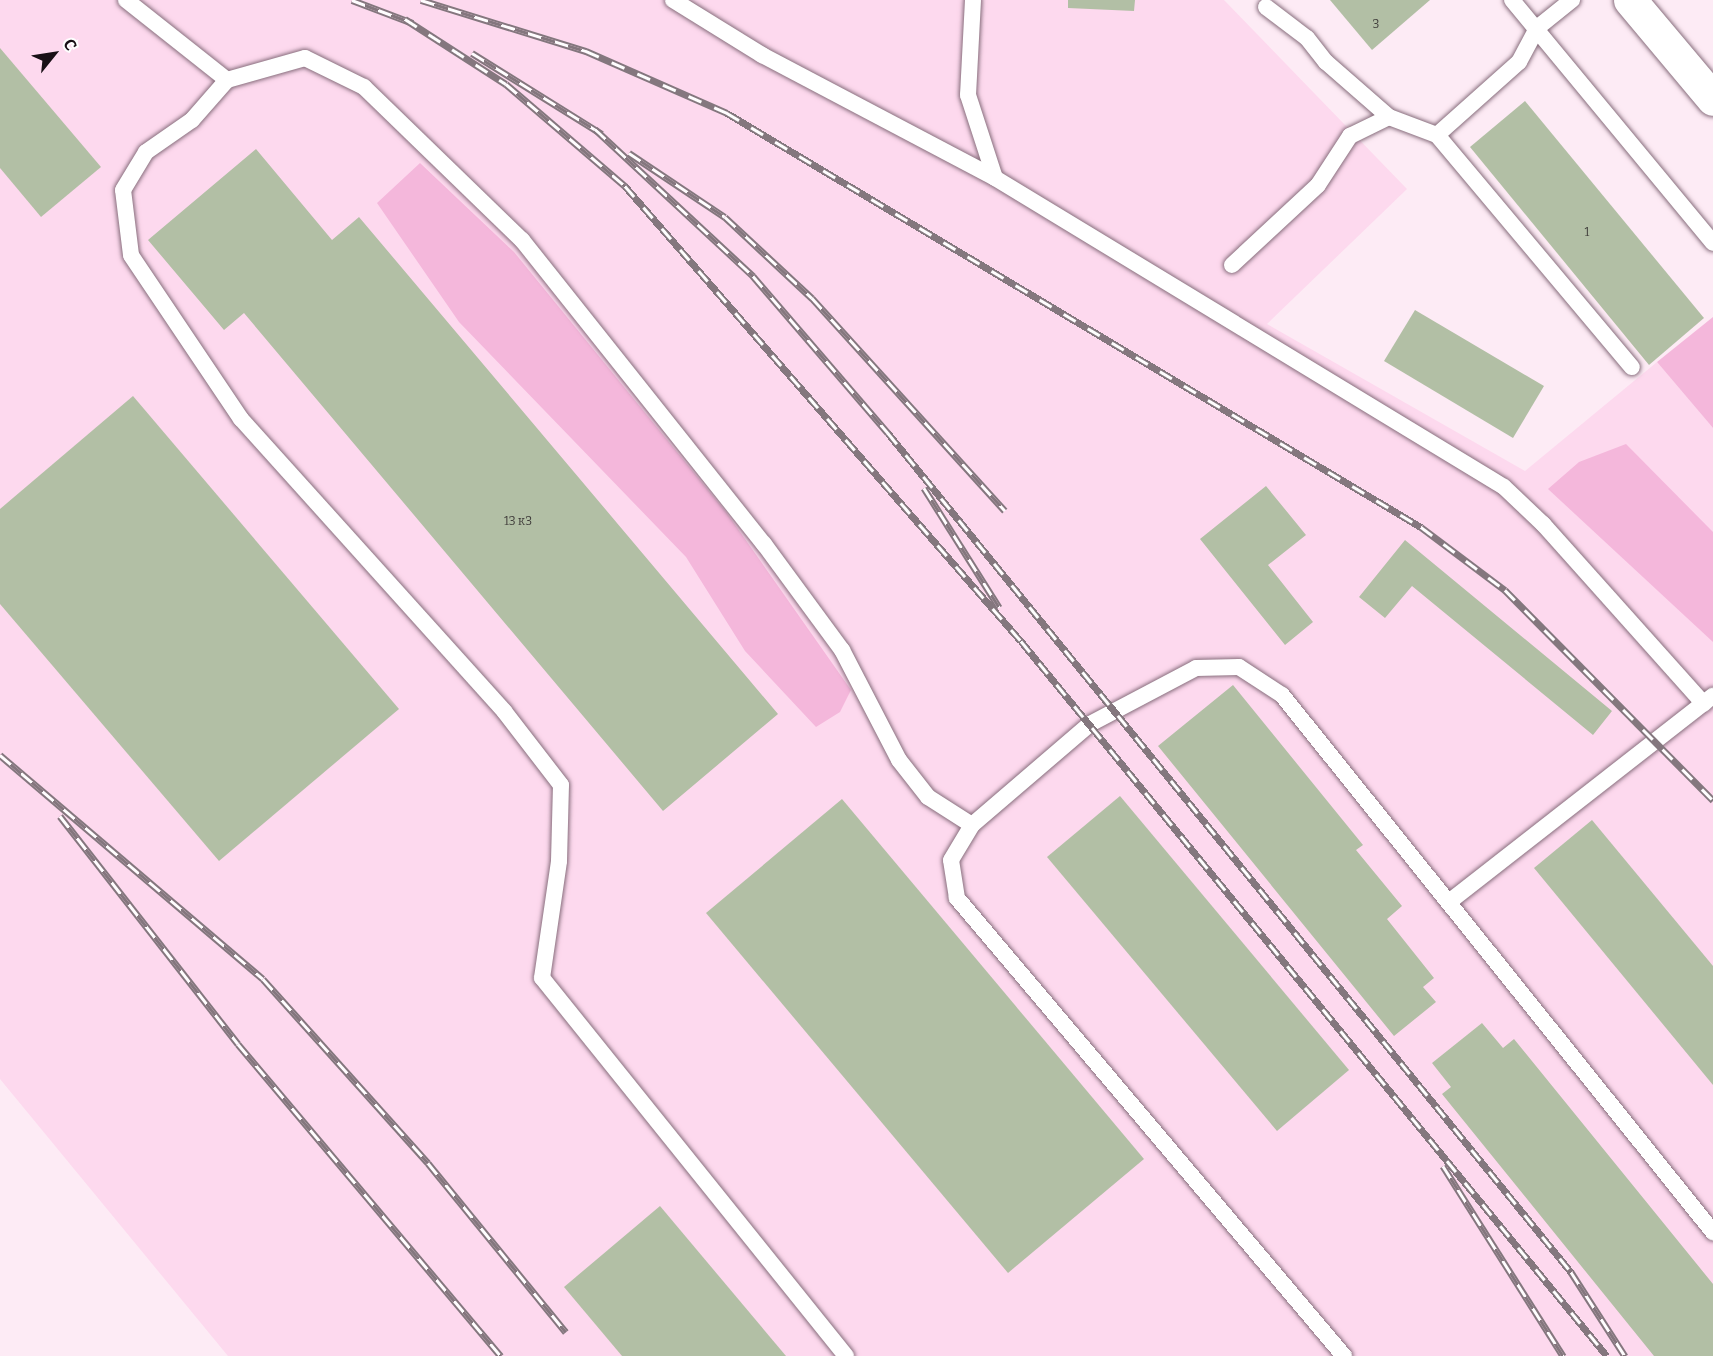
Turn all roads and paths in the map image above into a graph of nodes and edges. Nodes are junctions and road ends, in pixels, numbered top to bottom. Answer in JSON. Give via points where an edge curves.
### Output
{"nodes":[{"id":1,"x":126,"y":0,"type":"edge"},
{"id":2,"x":673,"y":0,"type":"edge"},
{"id":3,"x":973,"y":0,"type":"edge"},
{"id":4,"x":1512,"y":0,"type":"edge"},
{"id":5,"x":1572,"y":0,"type":"edge"},
{"id":6,"x":1630,"y":0,"type":"edge"},
{"id":7,"x":1266,"y":7,"type":"dead end"},
{"id":8,"x":1537,"y":28,"type":"junction"},
{"id":9,"x":227,"y":80,"type":"junction"},
{"id":10,"x":1713,"y":99,"type":"edge"},
{"id":11,"x":1389,"y":117,"type":"junction"},
{"id":12,"x":1437,"y":135,"type":"junction"},
{"id":13,"x":994,"y":178,"type":"junction"},
{"id":14,"x":1713,"y":243,"type":"edge"},
{"id":15,"x":1232,"y":265,"type":"dead end"},
{"id":16,"x":1632,"y":367,"type":"dead end"},
{"id":17,"x":1708,"y":700,"type":"edge"},
{"id":18,"x":972,"y":825,"type":"junction"},
{"id":19,"x":1449,"y":902,"type":"junction"},
{"id":20,"x":1713,"y":1232,"type":"edge"},
{"id":21,"x":846,"y":1356,"type":"edge"},
{"id":22,"x":1344,"y":1356,"type":"edge"}],
"edges":[{"from":1,"to":9,"type":"lane"},
{"from":2,"to":13,"type":"lane","via":[[762,55]]},
{"from":3,"to":13,"type":"lane","via":[[968,95]]},
{"from":4,"to":8,"type":"lane"},
{"from":5,"to":8,"type":"lane"},
{"from":6,"to":10,"type":"street"},
{"from":7,"to":11,"type":"lane","via":[[1307,38],[1326,62]]},
{"from":8,"to":12,"type":"lane","via":[[1519,62]]},
{"from":8,"to":14,"type":"lane","via":[[1562,65]]},
{"from":9,"to":18,"type":"lane","via":[[305,58],[364,87],[522,240],[764,544],[842,650],[899,760],[928,797]]},
{"from":9,"to":21,"type":"lane","via":[[192,120],[146,152],[123,190],[131,255],[241,419],[504,711],[561,785],[559,861],[542,978]]},
{"from":11,"to":12,"type":"lane"},
{"from":11,"to":15,"type":"lane","via":[[1350,136],[1318,185]]},
{"from":12,"to":16,"type":"lane"},
{"from":13,"to":17,"type":"lane","via":[[1504,487]]},
{"from":17,"to":19,"type":"lane"},
{"from":18,"to":19,"type":"lane","via":[[1046,757],[1111,711],[1196,668],[1239,667],[1282,695]]},
{"from":18,"to":22,"type":"lane","via":[[951,860],[957,898]]},
{"from":19,"to":20,"type":"lane"}]}
